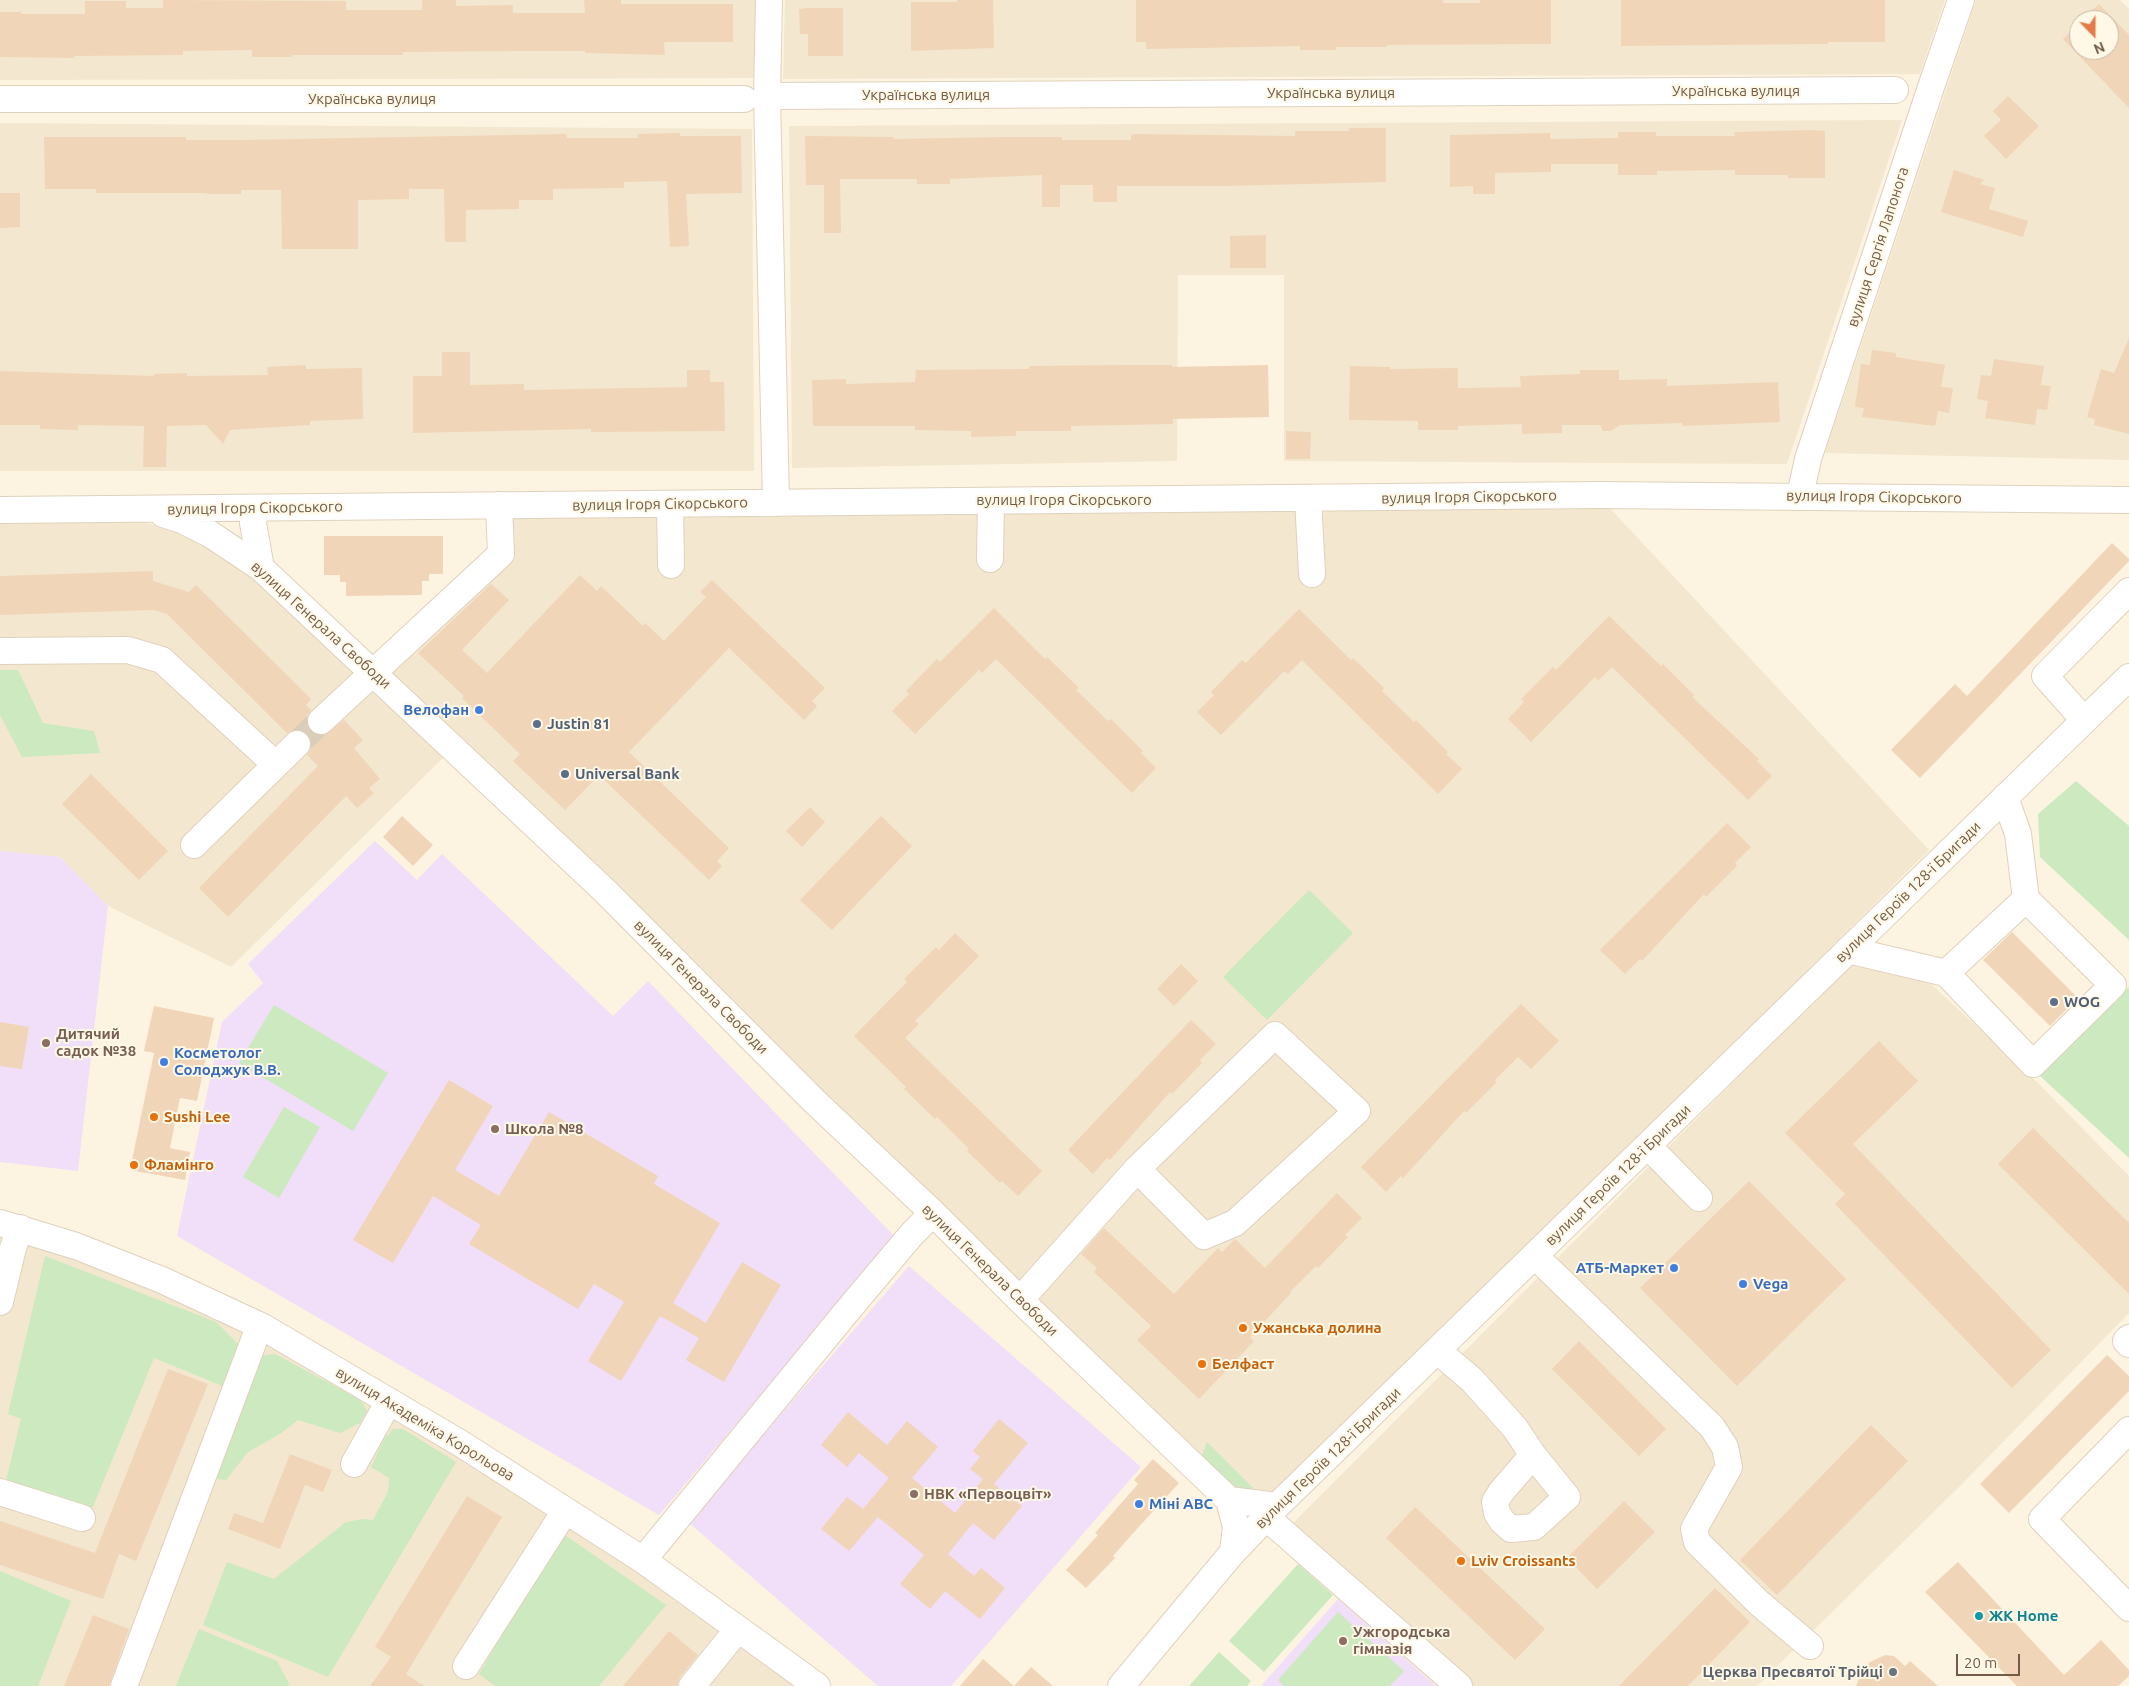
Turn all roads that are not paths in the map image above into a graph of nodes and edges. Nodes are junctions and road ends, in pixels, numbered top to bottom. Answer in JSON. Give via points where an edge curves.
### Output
{"nodes":[{"id":1,"x":769,"y":0,"type":"edge"},
{"id":2,"x":1961,"y":0,"type":"edge"},
{"id":3,"x":1895,"y":90,"type":"dead end"},
{"id":4,"x":756,"y":98,"type":"junction"},
{"id":5,"x":0,"y":99,"type":"edge"},
{"id":6,"x":1800,"y":496,"type":"junction"},
{"id":7,"x":1308,"y":498,"type":"junction"},
{"id":8,"x":2129,"y":500,"type":"edge"},
{"id":9,"x":991,"y":501,"type":"junction"},
{"id":10,"x":776,"y":503,"type":"junction"},
{"id":11,"x":670,"y":504,"type":"junction"},
{"id":12,"x":499,"y":505,"type":"junction"},
{"id":13,"x":256,"y":508,"type":"junction"},
{"id":14,"x":148,"y":509,"type":"junction"},
{"id":15,"x":0,"y":510,"type":"edge"},
{"id":16,"x":990,"y":559,"type":"dead end"},
{"id":17,"x":671,"y":565,"type":"dead end"},
{"id":18,"x":260,"y":568,"type":"junction"},
{"id":19,"x":1312,"y":574,"type":"dead end"},
{"id":20,"x":2129,"y":591,"type":"edge"},
{"id":21,"x":0,"y":651,"type":"edge"},
{"id":22,"x":373,"y":672,"type":"junction"},
{"id":23,"x":2129,"y":677,"type":"edge"},
{"id":24,"x":2084,"y":720,"type":"junction"},
{"id":25,"x":321,"y":721,"type":"tunnel mouth"},
{"id":26,"x":297,"y":744,"type":"tunnel mouth"},
{"id":27,"x":275,"y":764,"type":"junction"},
{"id":28,"x":2004,"y":798,"type":"junction"},
{"id":29,"x":194,"y":844,"type":"dead end"},
{"id":30,"x":2026,"y":899,"type":"junction"},
{"id":31,"x":1848,"y":950,"type":"junction"},
{"id":32,"x":1946,"y":973,"type":"junction"},
{"id":33,"x":1648,"y":1146,"type":"junction"},
{"id":34,"x":1137,"y":1169,"type":"junction"},
{"id":35,"x":1699,"y":1198,"type":"dead end"},
{"id":36,"x":933,"y":1213,"type":"junction"},
{"id":37,"x":10,"y":1226,"type":"edge"},
{"id":38,"x":1535,"y":1256,"type":"junction"},
{"id":39,"x":1020,"y":1300,"type":"junction"},
{"id":40,"x":0,"y":1302,"type":"edge"},
{"id":41,"x":263,"y":1327,"type":"junction"},
{"id":42,"x":2129,"y":1338,"type":"edge"},
{"id":43,"x":2129,"y":1344,"type":"edge"},
{"id":44,"x":1438,"y":1351,"type":"junction"},
{"id":45,"x":389,"y":1401,"type":"junction"},
{"id":46,"x":2129,"y":1430,"type":"edge"},
{"id":47,"x":1533,"y":1455,"type":"dead end"},
{"id":48,"x":354,"y":1464,"type":"dead end"},
{"id":49,"x":0,"y":1492,"type":"edge"},
{"id":50,"x":1229,"y":1500,"type":"junction"},
{"id":51,"x":565,"y":1511,"type":"junction"},
{"id":52,"x":1272,"y":1512,"type":"junction"},
{"id":53,"x":82,"y":1518,"type":"dead end"},
{"id":54,"x":1233,"y":1552,"type":"junction"},
{"id":55,"x":643,"y":1560,"type":"junction"},
{"id":56,"x":2129,"y":1608,"type":"edge"},
{"id":57,"x":738,"y":1629,"type":"junction"},
{"id":58,"x":1810,"y":1646,"type":"dead end"},
{"id":59,"x":466,"y":1666,"type":"dead end"},
{"id":60,"x":124,"y":1686,"type":"edge"},
{"id":61,"x":692,"y":1686,"type":"edge"},
{"id":62,"x":817,"y":1686,"type":"edge"},
{"id":63,"x":1121,"y":1686,"type":"edge"},
{"id":64,"x":1459,"y":1686,"type":"edge"}],
"edges":[{"from":1,"to":4,"type":"street"},
{"from":2,"to":6,"type":"street","name":"вулиця Сергія Лапонога","via":[[1808,459]]},
{"from":3,"to":4,"type":"street","name":"Українська вулиця"},
{"from":4,"to":5,"type":"street","name":"Українська вулиця"},
{"from":4,"to":10,"type":"street"},
{"from":6,"to":7,"type":"street","name":"вулиця Ігоря Сікорського"},
{"from":6,"to":8,"type":"street","name":"вулиця Ігоря Сікорського"},
{"from":7,"to":9,"type":"street","name":"вулиця Ігоря Сікорського"},
{"from":7,"to":19,"type":"street"},
{"from":9,"to":10,"type":"street","name":"вулиця Ігоря Сікорського"},
{"from":9,"to":16,"type":"street"},
{"from":10,"to":11,"type":"street","name":"вулиця Ігоря Сікорського"},
{"from":11,"to":12,"type":"street","name":"вулиця Ігоря Сікорського"},
{"from":11,"to":17,"type":"street"},
{"from":12,"to":13,"type":"street","name":"вулиця Ігоря Сікорського"},
{"from":12,"to":22,"type":"street","via":[[501,554]]},
{"from":13,"to":14,"type":"street","name":"вулиця Ігоря Сікорського"},
{"from":13,"to":18,"type":"street","via":[[253,522]]},
{"from":14,"to":15,"type":"street","name":"вулиця Ігоря Сікорського"},
{"from":14,"to":18,"type":"street","name":"вулиця Генерала Свободи","via":[[182,520],[210,534]]},
{"from":18,"to":22,"type":"street","name":"вулиця Генерала Свободи"},
{"from":20,"to":24,"type":"street","via":[[2045,676]]},
{"from":21,"to":27,"type":"street","via":[[128,650],[162,660]]},
{"from":22,"to":25,"type":"street"},
{"from":22,"to":36,"type":"street","name":"вулиця Генерала Свободи","via":[[605,890],[814,1101]]},
{"from":23,"to":24,"type":"street","name":"вулиця Героїв 128-ї Бригади"},
{"from":24,"to":28,"type":"street","name":"вулиця Героїв 128-ї Бригади"},
{"from":26,"to":27,"type":"street"},
{"from":27,"to":29,"type":"street"},
{"from":28,"to":30,"type":"street","via":[[2018,834]]},
{"from":28,"to":31,"type":"street","name":"вулиця Героїв 128-ї Бригади"},
{"from":30,"to":32,"type":"street"},
{"from":30,"to":32,"type":"street","via":[[2113,986],[2033,1064]]},
{"from":31,"to":32,"type":"street"},
{"from":31,"to":33,"type":"street","name":"вулиця Героїв 128-ї Бригади"},
{"from":33,"to":35,"type":"street"},
{"from":33,"to":38,"type":"street","name":"вулиця Героїв 128-ї Бригади"},
{"from":34,"to":34,"type":"street","via":[[1276,1034],[1357,1111],[1235,1223],[1204,1236]]},
{"from":34,"to":39,"type":"street"},
{"from":36,"to":39,"type":"street","name":"вулиця Генерала Свободи"},
{"from":36,"to":55,"type":"street","via":[[855,1302]]},
{"from":37,"to":40,"type":"street","via":[[13,1248]]},
{"from":37,"to":41,"type":"street","name":"вулиця Академіка Корольова","via":[[76,1246],[162,1280]]},
{"from":38,"to":44,"type":"street","name":"вулиця Героїв 128-ї Бригади"},
{"from":38,"to":58,"type":"street","via":[[1712,1427],[1725,1447],[1729,1467],[1694,1529],[1697,1542],[1759,1603]]},
{"from":39,"to":50,"type":"street","name":"вулиця Генерала Свободи"},
{"from":41,"to":45,"type":"street","name":"вулиця Академіка Корольова"},
{"from":41,"to":60,"type":"street","via":[[256,1335]]},
{"from":42,"to":43,"type":"street","via":[[2126,1341]]},
{"from":44,"to":47,"type":"street","via":[[1472,1380],[1515,1428]]},
{"from":44,"to":52,"type":"street","name":"вулиця Героїв 128-ї Бригади"},
{"from":45,"to":48,"type":"street"},
{"from":45,"to":51,"type":"street","name":"вулиця Академіка Корольова"},
{"from":46,"to":56,"type":"street","via":[[2042,1519]]},
{"from":49,"to":53,"type":"street"},
{"from":50,"to":52,"type":"street"},
{"from":50,"to":54,"type":"street","via":[[1236,1527]]},
{"from":51,"to":55,"type":"street","name":"вулиця Академіка Корольова"},
{"from":51,"to":59,"type":"street"},
{"from":52,"to":54,"type":"street","name":"вулиця Героїв 128-ї Бригади"},
{"from":52,"to":64,"type":"street"},
{"from":54,"to":63,"type":"street","name":"вулиця Героїв 128-ї Бригади"},
{"from":55,"to":57,"type":"street","name":"вулиця Академіка Корольова"},
{"from":57,"to":61,"type":"street"},
{"from":57,"to":62,"type":"street","name":"вулиця Академіка Корольова"}]}
